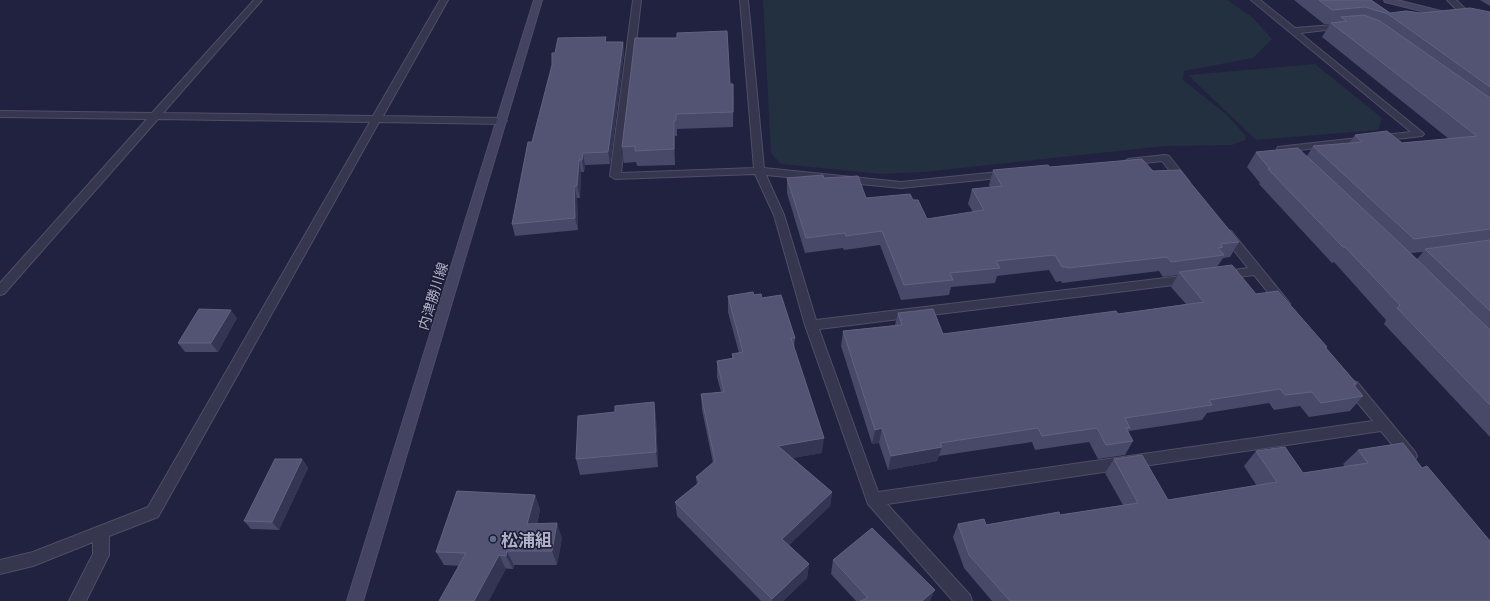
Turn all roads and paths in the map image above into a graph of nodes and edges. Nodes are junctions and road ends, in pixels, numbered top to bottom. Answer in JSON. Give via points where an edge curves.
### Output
{"nodes":[{"id":1,"x":258,"y":0,"type":"edge"},
{"id":2,"x":444,"y":0,"type":"edge"},
{"id":3,"x":538,"y":0,"type":"edge"},
{"id":4,"x":637,"y":0,"type":"edge"},
{"id":5,"x":744,"y":0,"type":"edge"},
{"id":6,"x":1255,"y":0,"type":"edge"},
{"id":7,"x":1388,"y":0,"type":"edge"},
{"id":8,"x":1451,"y":0,"type":"edge"},
{"id":9,"x":1476,"y":22,"type":"joint"},
{"id":10,"x":1350,"y":26,"type":"edge"},
{"id":11,"x":1293,"y":31,"type":"junction"},
{"id":12,"x":0,"y":114,"type":"edge"},
{"id":13,"x":154,"y":116,"type":"junction"},
{"id":14,"x":376,"y":119,"type":"junction"},
{"id":15,"x":502,"y":121,"type":"junction"},
{"id":16,"x":1119,"y":163,"type":"edge"},
{"id":17,"x":1298,"y":165,"type":"edge"},
{"id":18,"x":758,"y":171,"type":"junction"},
{"id":19,"x":1018,"y":173,"type":"edge"},
{"id":20,"x":1194,"y":194,"type":"edge"},
{"id":21,"x":1218,"y":223,"type":"edge"},
{"id":22,"x":1256,"y":271,"type":"junction"},
{"id":23,"x":0,"y":290,"type":"edge"},
{"id":24,"x":1291,"y":312,"type":"edge"},
{"id":25,"x":811,"y":325,"type":"junction"},
{"id":26,"x":1345,"y":378,"type":"edge"},
{"id":27,"x":1385,"y":425,"type":"junction"},
{"id":28,"x":1420,"y":468,"type":"edge"},
{"id":29,"x":873,"y":499,"type":"junction"},
{"id":30,"x":101,"y":532,"type":"junction"},
{"id":31,"x":0,"y":567,"type":"edge"},
{"id":32,"x":77,"y":601,"type":"edge"},
{"id":33,"x":355,"y":601,"type":"edge"},
{"id":34,"x":964,"y":601,"type":"edge"}],
"edges":[{"from":1,"to":13,"type":"street"},
{"from":2,"to":14,"type":"street"},
{"from":3,"to":15,"type":"main road","name":"内津勝川線"},
{"from":4,"to":18,"type":"street","via":[[615,176]]},
{"from":5,"to":18,"type":"street"},
{"from":6,"to":11,"type":"street"},
{"from":7,"to":9,"type":"main road"},
{"from":8,"to":9,"type":"street"},
{"from":10,"to":11,"type":"street"},
{"from":11,"to":17,"type":"street","via":[[1419,134],[1282,149]]},
{"from":12,"to":13,"type":"street"},
{"from":13,"to":14,"type":"street"},
{"from":13,"to":23,"type":"street"},
{"from":14,"to":15,"type":"street"},
{"from":14,"to":30,"type":"street","via":[[153,512]]},
{"from":15,"to":33,"type":"main road","name":"内津勝川線"},
{"from":16,"to":20,"type":"street","via":[[1165,158]]},
{"from":18,"to":19,"type":"street","via":[[901,185]]},
{"from":18,"to":25,"type":"street","via":[[779,215]]},
{"from":21,"to":22,"type":"street"},
{"from":22,"to":24,"type":"street"},
{"from":22,"to":25,"type":"street"},
{"from":25,"to":29,"type":"street"},
{"from":26,"to":27,"type":"street"},
{"from":27,"to":28,"type":"street"},
{"from":27,"to":29,"type":"street"},
{"from":29,"to":34,"type":"street"},
{"from":30,"to":31,"type":"street","via":[[33,559]]},
{"from":30,"to":32,"type":"street","via":[[101,555]]}]}
